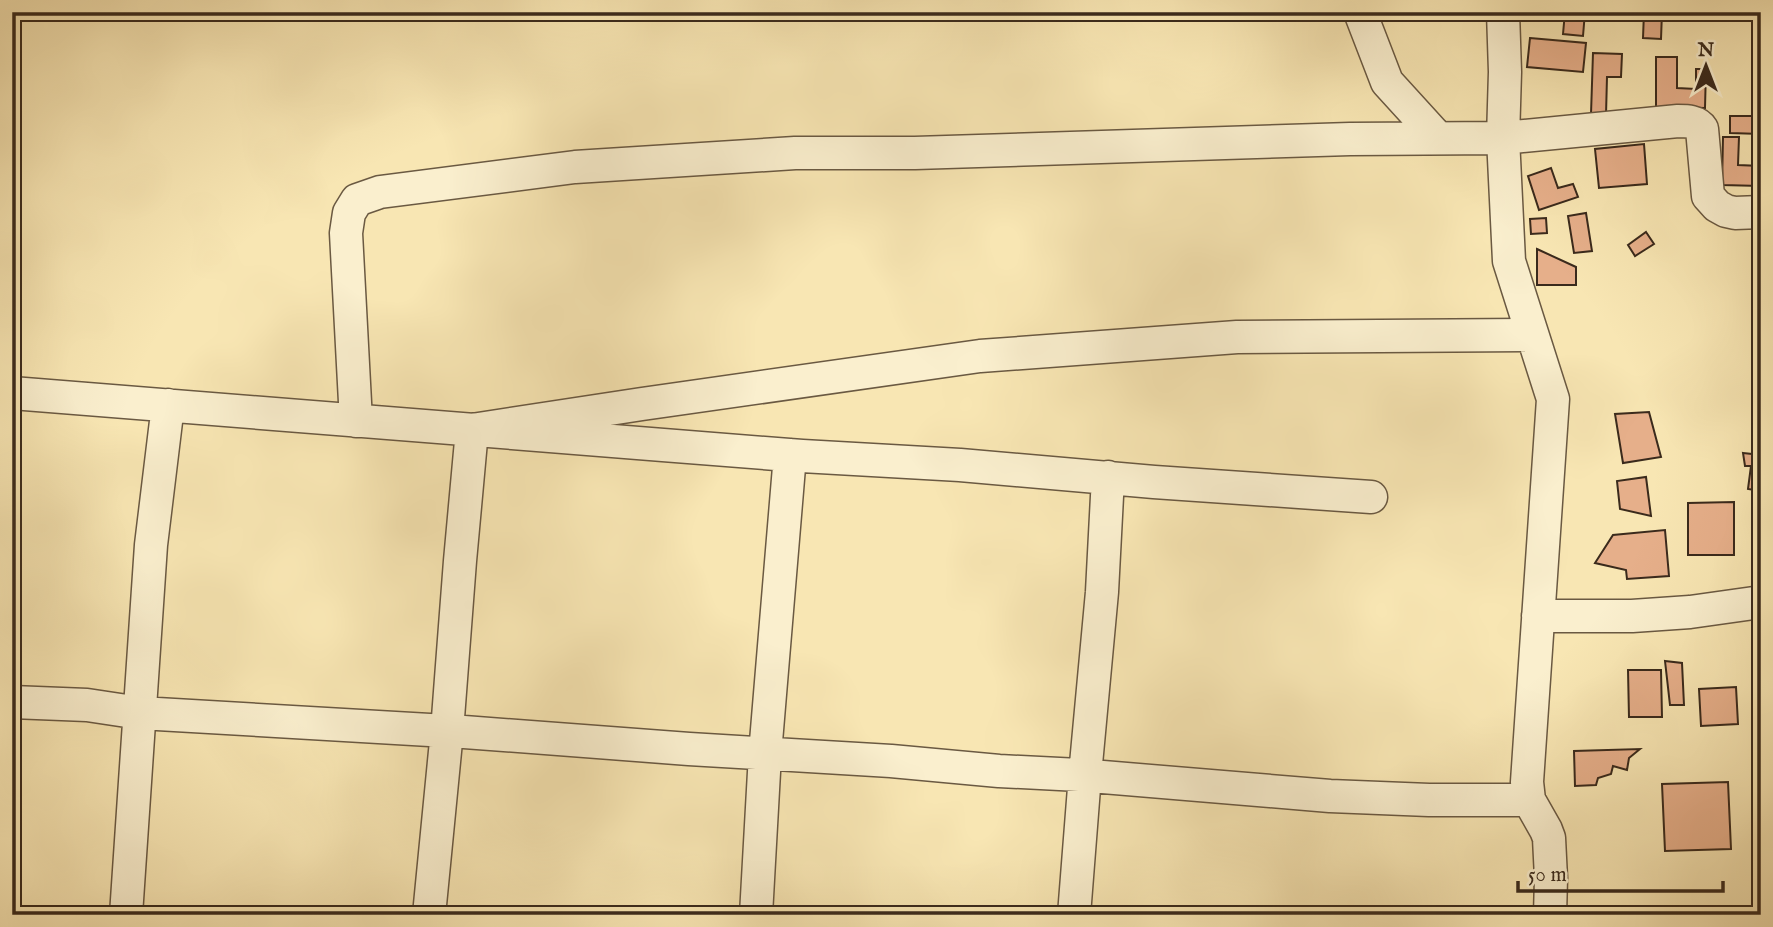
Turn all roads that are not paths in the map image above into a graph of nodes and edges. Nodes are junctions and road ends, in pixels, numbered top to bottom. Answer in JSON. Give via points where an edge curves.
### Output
{"nodes":[{"id":1,"x":1360,"y":12,"type":"edge"},
{"id":2,"x":1503,"y":12,"type":"edge"},
{"id":3,"x":1438,"y":138,"type":"junction"},
{"id":4,"x":1503,"y":138,"type":"junction"},
{"id":5,"x":1761,"y":212,"type":"edge"},
{"id":6,"x":1532,"y":335,"type":"junction"},
{"id":7,"x":12,"y":393,"type":"edge"},
{"id":8,"x":168,"y":405,"type":"junction"},
{"id":9,"x":356,"y":421,"type":"junction"},
{"id":10,"x":472,"y":430,"type":"junction"},
{"id":11,"x":790,"y":455,"type":"junction"},
{"id":12,"x":1108,"y":477,"type":"junction"},
{"id":13,"x":1371,"y":497,"type":"dead end"},
{"id":14,"x":1761,"y":602,"type":"edge"},
{"id":15,"x":1538,"y":617,"type":"junction"},
{"id":16,"x":12,"y":702,"type":"edge"},
{"id":17,"x":140,"y":713,"type":"junction"},
{"id":18,"x":447,"y":731,"type":"junction"},
{"id":19,"x":765,"y":754,"type":"junction"},
{"id":20,"x":1085,"y":775,"type":"junction"},
{"id":21,"x":1529,"y":800,"type":"junction"},
{"id":22,"x":125,"y":915,"type":"edge"},
{"id":23,"x":429,"y":915,"type":"edge"},
{"id":24,"x":756,"y":915,"type":"edge"},
{"id":25,"x":1074,"y":915,"type":"edge"},
{"id":26,"x":1550,"y":915,"type":"edge"}],
"edges":[{"from":1,"to":3,"type":"street","via":[[1387,82]]},
{"from":2,"to":4,"type":"street"},
{"from":3,"to":4,"type":"street"},
{"from":3,"to":9,"type":"street","via":[[795,153],[575,167],[380,192],[357,200],[346,233]]},
{"from":4,"to":5,"type":"street","via":[[1695,122],[1702,129],[1708,196],[1726,211]]},
{"from":4,"to":6,"type":"street","via":[[1509,261]]},
{"from":6,"to":10,"type":"street","via":[[1237,337],[980,356]]},
{"from":6,"to":15,"type":"street","via":[[1553,399]]},
{"from":7,"to":8,"type":"street"},
{"from":8,"to":9,"type":"street"},
{"from":8,"to":17,"type":"street","via":[[151,545]]},
{"from":9,"to":10,"type":"street"},
{"from":10,"to":11,"type":"street"},
{"from":10,"to":18,"type":"street"},
{"from":11,"to":12,"type":"street"},
{"from":11,"to":19,"type":"street"},
{"from":12,"to":13,"type":"street"},
{"from":12,"to":20,"type":"street"},
{"from":14,"to":15,"type":"street","via":[[1632,616]]},
{"from":15,"to":21,"type":"street"},
{"from":16,"to":17,"type":"street"},
{"from":17,"to":18,"type":"street"},
{"from":17,"to":22,"type":"street"},
{"from":18,"to":19,"type":"street"},
{"from":18,"to":23,"type":"street"},
{"from":19,"to":20,"type":"street"},
{"from":19,"to":24,"type":"street"},
{"from":20,"to":21,"type":"street","via":[[1330,796]]},
{"from":20,"to":25,"type":"street"},
{"from":21,"to":26,"type":"street","via":[[1549,838]]}]}
